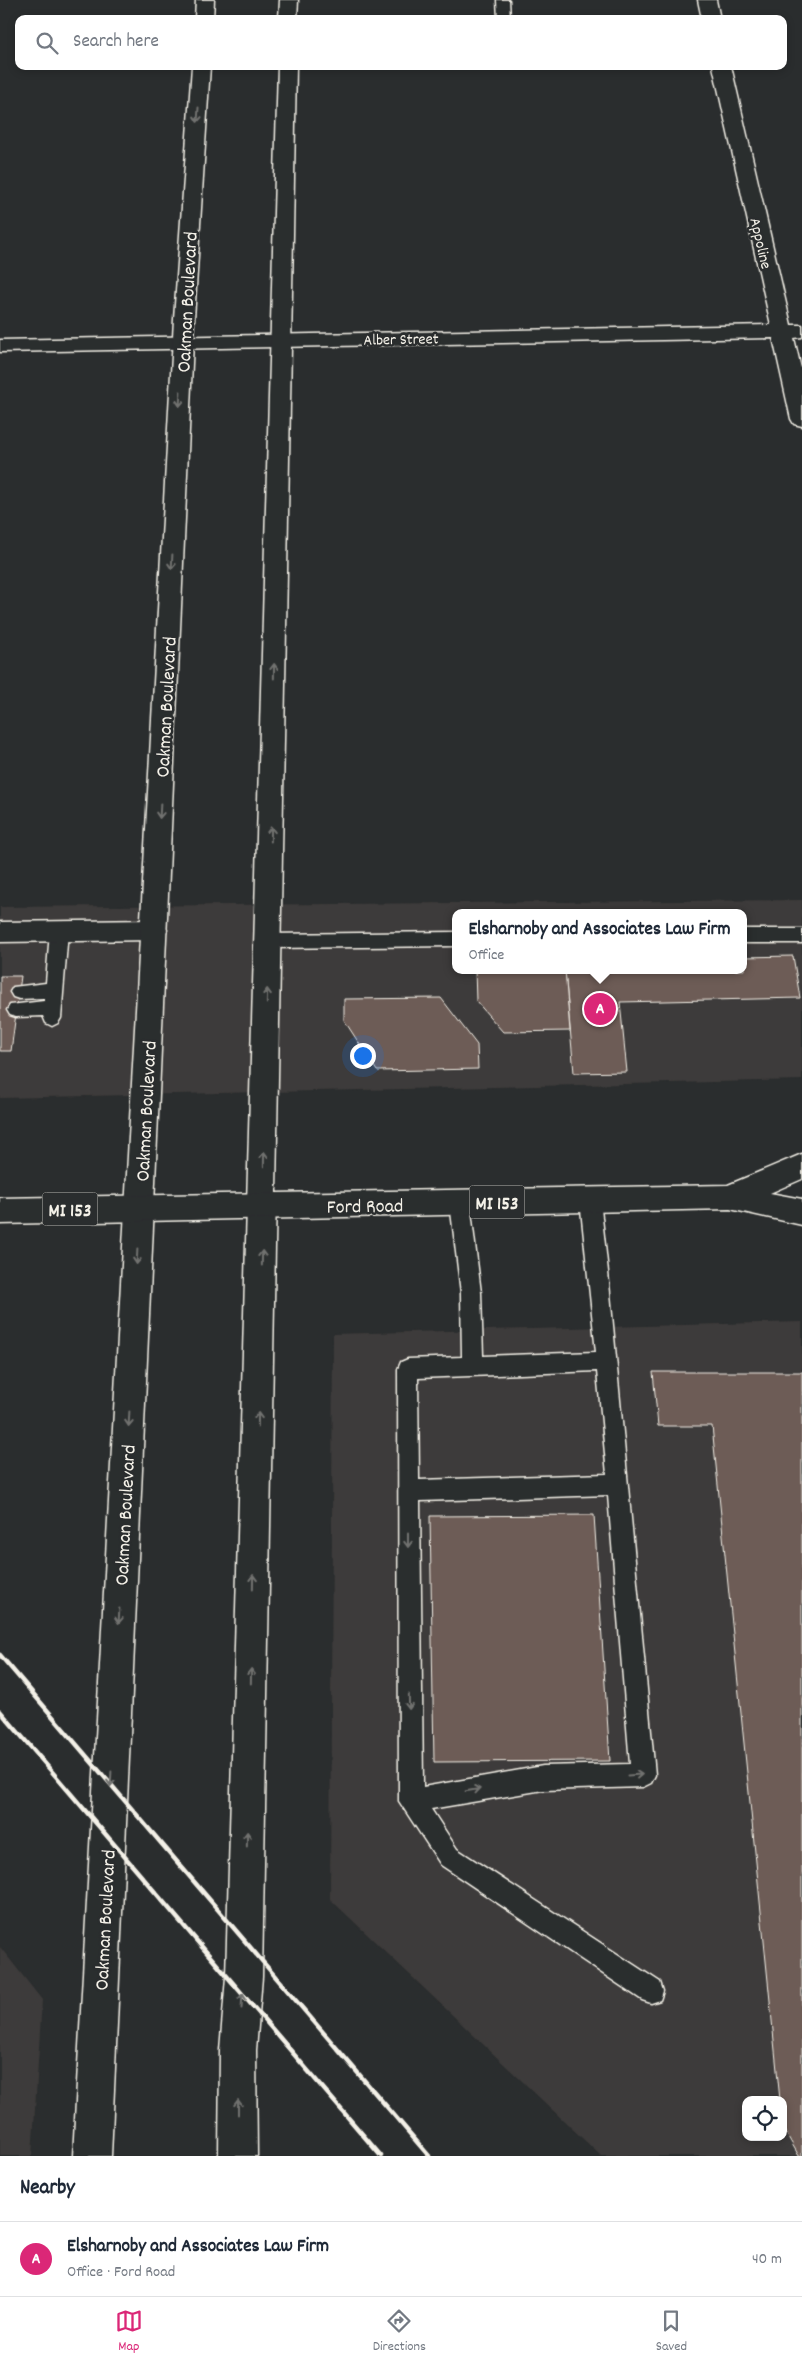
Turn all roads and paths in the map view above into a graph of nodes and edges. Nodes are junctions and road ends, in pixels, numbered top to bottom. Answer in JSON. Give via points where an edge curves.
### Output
{"nodes":[{"id":1,"x":206,"y":0,"type":"edge"},
{"id":2,"x":288,"y":0,"type":"edge"},
{"id":3,"x":503,"y":0,"type":"edge"},
{"id":4,"x":707,"y":0,"type":"edge"},
{"id":5,"x":204,"y":15,"type":"edge"},
{"id":6,"x":288,"y":15,"type":"edge"},
{"id":7,"x":504,"y":15,"type":"edge"},
{"id":8,"x":710,"y":15,"type":"edge"},
{"id":9,"x":201,"y":70,"type":"edge"},
{"id":10,"x":287,"y":70,"type":"edge"},
{"id":11,"x":723,"y":70,"type":"edge"},
{"id":12,"x":792,"y":332,"type":"edge"},
{"id":13,"x":282,"y":341,"type":"junction"},
{"id":14,"x":183,"y":343,"type":"junction"},
{"id":15,"x":0,"y":346,"type":"edge"},
{"id":16,"x":802,"y":419,"type":"edge"},
{"id":17,"x":154,"y":930,"type":"junction"},
{"id":18,"x":59,"y":931,"type":"junction"},
{"id":19,"x":0,"y":932,"type":"edge"},
{"id":20,"x":747,"y":936,"type":"edge"},
{"id":21,"x":802,"y":936,"type":"edge"},
{"id":22,"x":452,"y":939,"type":"edge"},
{"id":23,"x":268,"y":941,"type":"junction"},
{"id":24,"x":18,"y":1001,"type":"dead end"},
{"id":25,"x":802,"y":1166,"type":"edge"},
{"id":26,"x":730,"y":1197,"type":"junction"},
{"id":27,"x":590,"y":1200,"type":"junction"},
{"id":28,"x":460,"y":1203,"type":"junction"},
{"id":29,"x":263,"y":1207,"type":"junction"},
{"id":30,"x":140,"y":1208,"type":"junction"},
{"id":31,"x":0,"y":1211,"type":"edge"},
{"id":32,"x":802,"y":1212,"type":"edge"},
{"id":33,"x":606,"y":1361,"type":"junction"},
{"id":34,"x":473,"y":1366,"type":"junction"},
{"id":35,"x":617,"y":1484,"type":"junction"},
{"id":36,"x":408,"y":1491,"type":"junction"},
{"id":37,"x":411,"y":1801,"type":"junction"},
{"id":38,"x":651,"y":1991,"type":"dead end"},
{"id":39,"x":92,"y":2156,"type":"edge"},
{"id":40,"x":238,"y":2156,"type":"edge"}],
"edges":[{"from":1,"to":5,"type":"street"},
{"from":2,"to":6,"type":"street"},
{"from":3,"to":7,"type":"lane"},
{"from":4,"to":8,"type":"street"},
{"from":9,"to":14,"type":"street","name":"Oakman Boulevard","one_way":true},
{"from":10,"to":13,"type":"street"},
{"from":11,"to":12,"type":"street","name":"Appoline"},
{"from":12,"to":13,"type":"street","name":"Alber Street"},
{"from":12,"to":16,"type":"street","name":"Appoline"},
{"from":13,"to":14,"type":"street","name":"Alber Street"},
{"from":23,"to":13,"type":"street","one_way":true},
{"from":14,"to":15,"type":"street","name":"Alber Street"},
{"from":14,"to":17,"type":"street","name":"Oakman Boulevard","one_way":true},
{"from":17,"to":18,"type":"street"},
{"from":17,"to":30,"type":"street","name":"Oakman Boulevard"},
{"from":18,"to":19,"type":"street"},
{"from":18,"to":24,"type":"lane","via":[[53,1005]]},
{"from":20,"to":21,"type":"lane"},
{"from":22,"to":23,"type":"lane"},
{"from":29,"to":23,"type":"street","one_way":true},
{"from":25,"to":26,"type":"street","name":"Ford Road","number":"MI 153"},
{"from":26,"to":27,"type":"street","name":"Ford Road","number":"MI 153"},
{"from":26,"to":32,"type":"street","name":"Ford Road","number":"MI 153"},
{"from":27,"to":28,"type":"street","name":"Ford Road","number":"MI 153"},
{"from":27,"to":33,"type":"lane"},
{"from":28,"to":29,"type":"street","name":"Ford Road","number":"MI 153"},
{"from":28,"to":34,"type":"lane","via":[[470,1293]]},
{"from":29,"to":30,"type":"street","name":"Ford Road","number":"MI 153"},
{"from":40,"to":29,"type":"street","one_way":true,"via":[[238,2050],[244,1977]]},
{"from":30,"to":31,"type":"street","name":"Ford Road","number":"MI 153"},
{"from":30,"to":39,"type":"street","name":"Oakman Boulevard","one_way":true},
{"from":33,"to":34,"type":"lane"},
{"from":33,"to":35,"type":"lane"},
{"from":34,"to":36,"type":"lane","via":[[408,1369]]},
{"from":35,"to":36,"type":"lane"},
{"from":37,"to":35,"type":"lane","one_way":true,"via":[[543,1778],[643,1774]]},
{"from":36,"to":37,"type":"lane","one_way":true},
{"from":37,"to":38,"type":"lane","via":[[449,1857]]}]}
